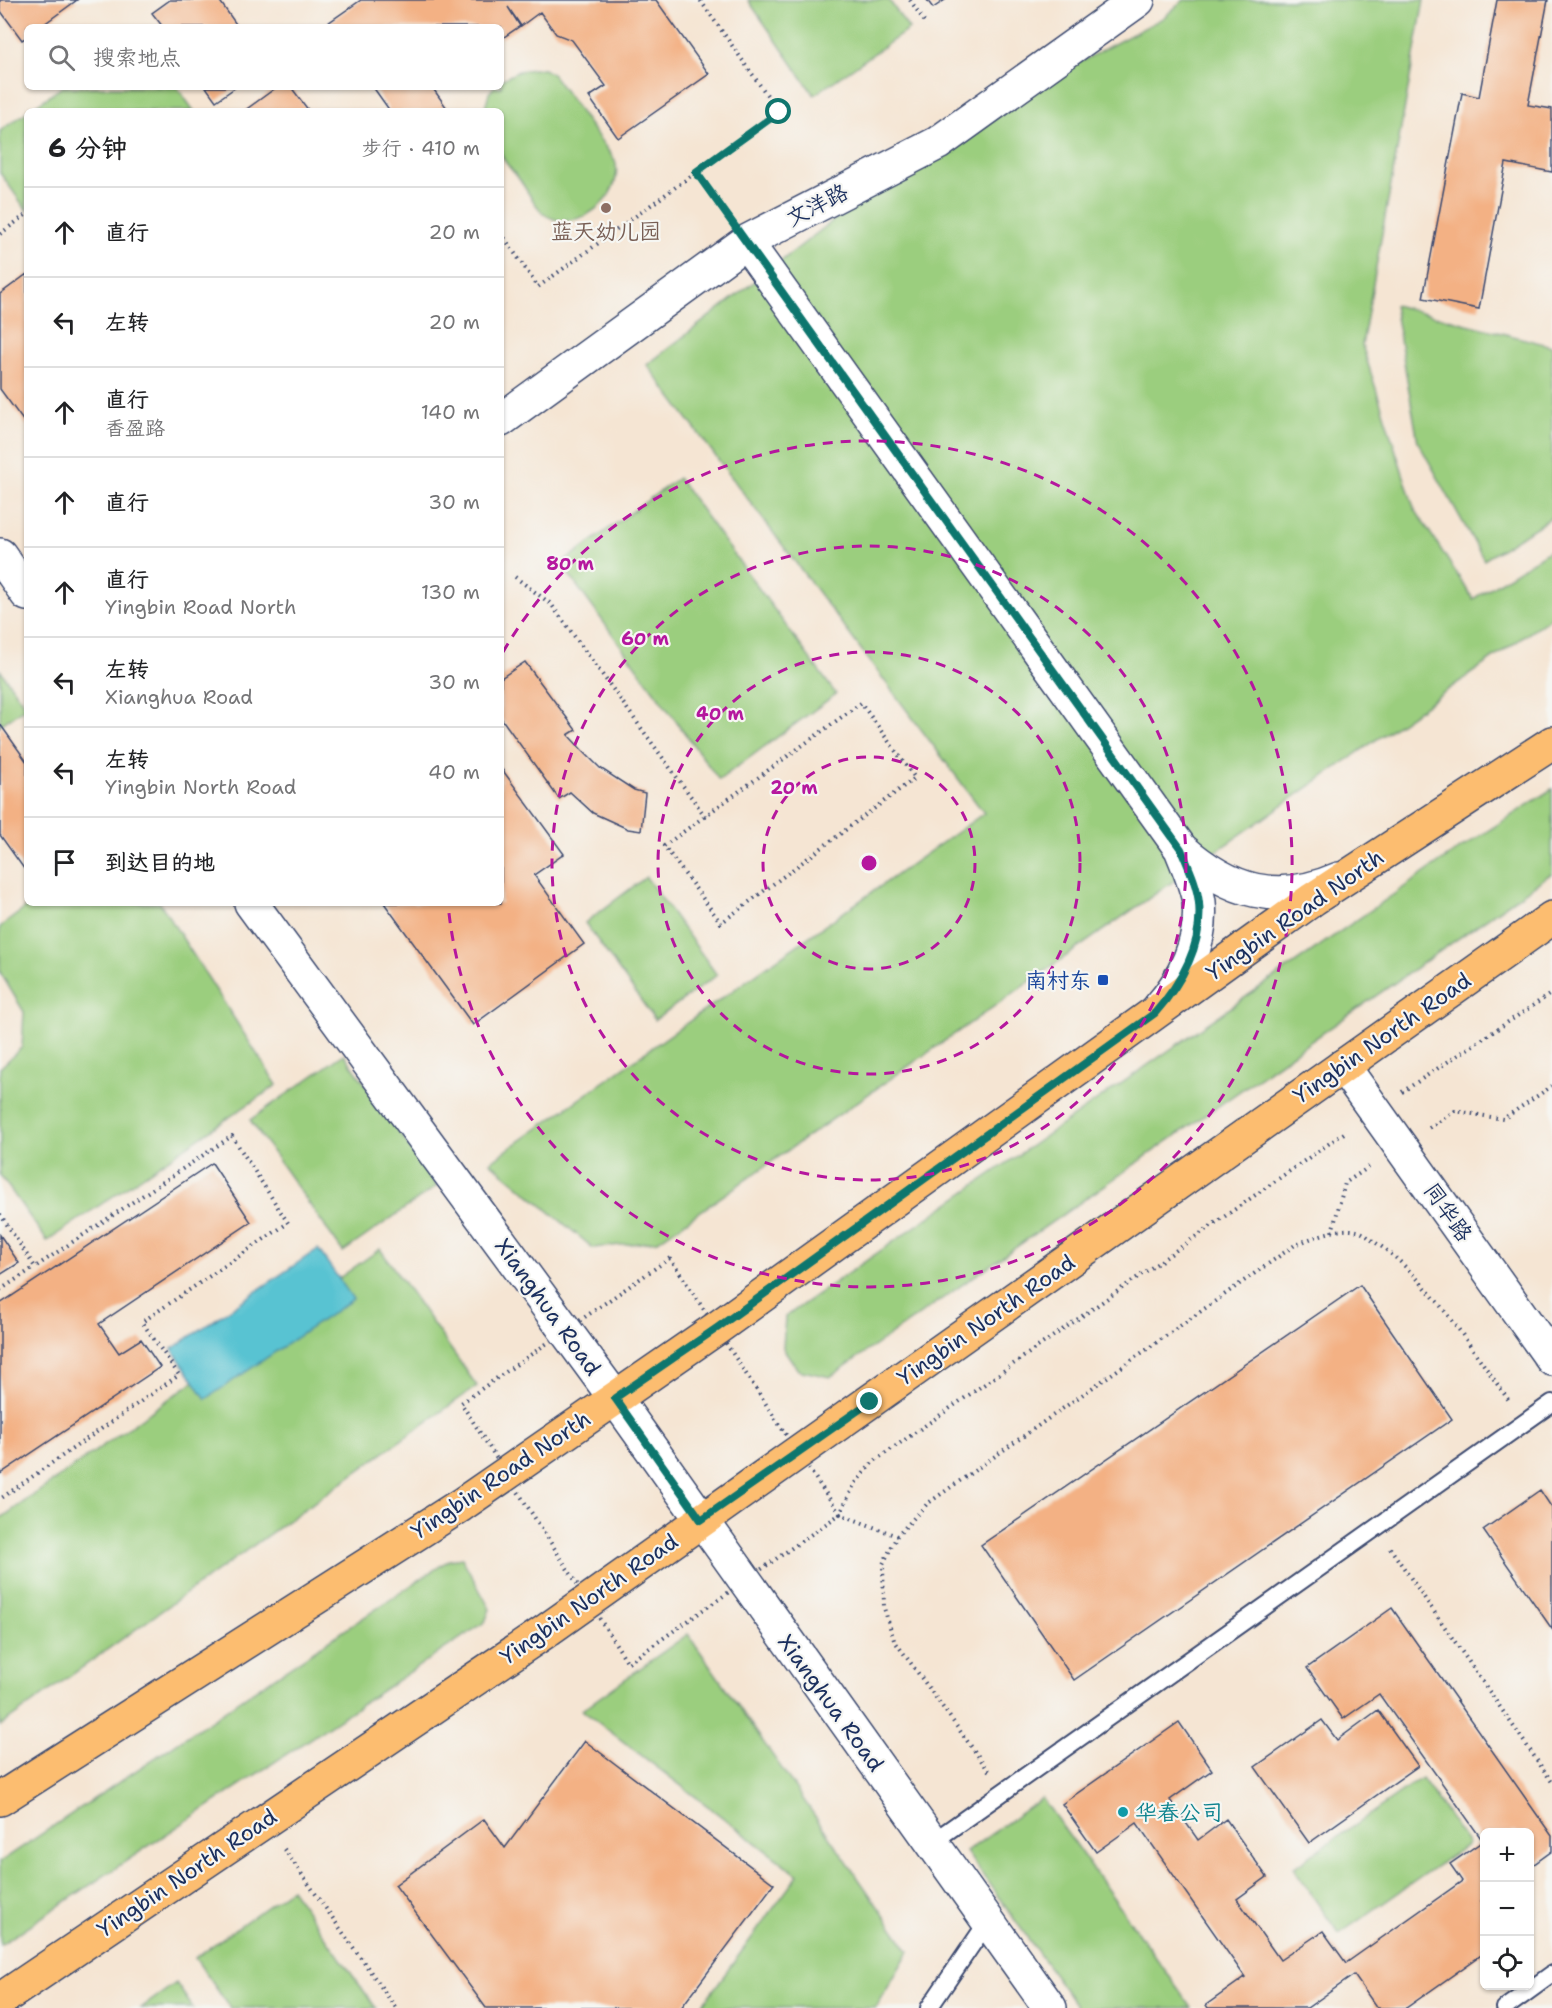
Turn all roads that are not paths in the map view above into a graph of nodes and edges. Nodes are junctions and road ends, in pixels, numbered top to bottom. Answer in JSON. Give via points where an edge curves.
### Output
{"nodes":[{"id":1,"x":1138,"y":0,"type":"edge"},
{"id":2,"x":746,"y":242,"type":"junction"},
{"id":3,"x":504,"y":418,"type":"edge"},
{"id":4,"x":0,"y":555,"type":"edge"},
{"id":5,"x":24,"y":590,"type":"edge"},
{"id":6,"x":1552,"y":743,"type":"edge"},
{"id":7,"x":1181,"y":849,"type":"junction"},
{"id":8,"x":1354,"y":872,"type":"junction"},
{"id":9,"x":253,"y":906,"type":"edge"},
{"id":10,"x":1552,"y":918,"type":"edge"},
{"id":11,"x":1155,"y":1013,"type":"junction"},
{"id":12,"x":1343,"y":1066,"type":"junction"},
{"id":13,"x":1552,"y":1359,"type":"edge"},
{"id":14,"x":615,"y":1398,"type":"junction"},
{"id":15,"x":1552,"y":1403,"type":"edge"},
{"id":16,"x":701,"y":1520,"type":"junction"},
{"id":17,"x":0,"y":1799,"type":"edge"},
{"id":18,"x":931,"y":1843,"type":"junction"},
{"id":19,"x":988,"y":1921,"type":"junction"},
{"id":20,"x":1552,"y":1974,"type":"edge"},
{"id":21,"x":0,"y":2000,"type":"edge"},
{"id":22,"x":930,"y":2008,"type":"edge"},
{"id":23,"x":1050,"y":2008,"type":"edge"},
{"id":24,"x":1505,"y":2008,"type":"edge"}],
"edges":[{"from":1,"to":2,"type":"street","name":"文洋路","via":[[938,143]]},
{"from":2,"to":3,"type":"street","name":"文洋路"},
{"from":2,"to":7,"type":"street"},
{"from":4,"to":5,"type":"street"},
{"from":6,"to":8,"type":"main road","name":"Yingbin Road North"},
{"from":7,"to":8,"type":"street","via":[[1203,869],[1230,883],[1264,892],[1318,888]]},
{"from":7,"to":11,"type":"street","via":[[1199,903],[1198,932],[1181,979]]},
{"from":8,"to":11,"type":"main road","name":"Yingbin Road North"},
{"from":9,"to":14,"type":"street","name":"Xianghua Road"},
{"from":10,"to":12,"type":"main road","name":"Yingbin North Road"},
{"from":11,"to":14,"type":"main road","name":"Yingbin Road North"},
{"from":12,"to":13,"type":"street","name":"同华路"},
{"from":12,"to":16,"type":"main road","name":"Yingbin North Road"},
{"from":14,"to":16,"type":"street","name":"Xianghua Road"},
{"from":14,"to":17,"type":"main road","name":"Yingbin Road North","via":[[461,1504]]},
{"from":15,"to":18,"type":"lane"},
{"from":16,"to":18,"type":"street","name":"Xianghua Road"},
{"from":16,"to":21,"type":"main road","name":"Yingbin North Road","via":[[543,1632]]},
{"from":18,"to":19,"type":"street","name":"Xianghua Road"},
{"from":19,"to":22,"type":"lane"},
{"from":19,"to":23,"type":"street","name":"Xianghua Road"},
{"from":20,"to":24,"type":"lane"}]}
